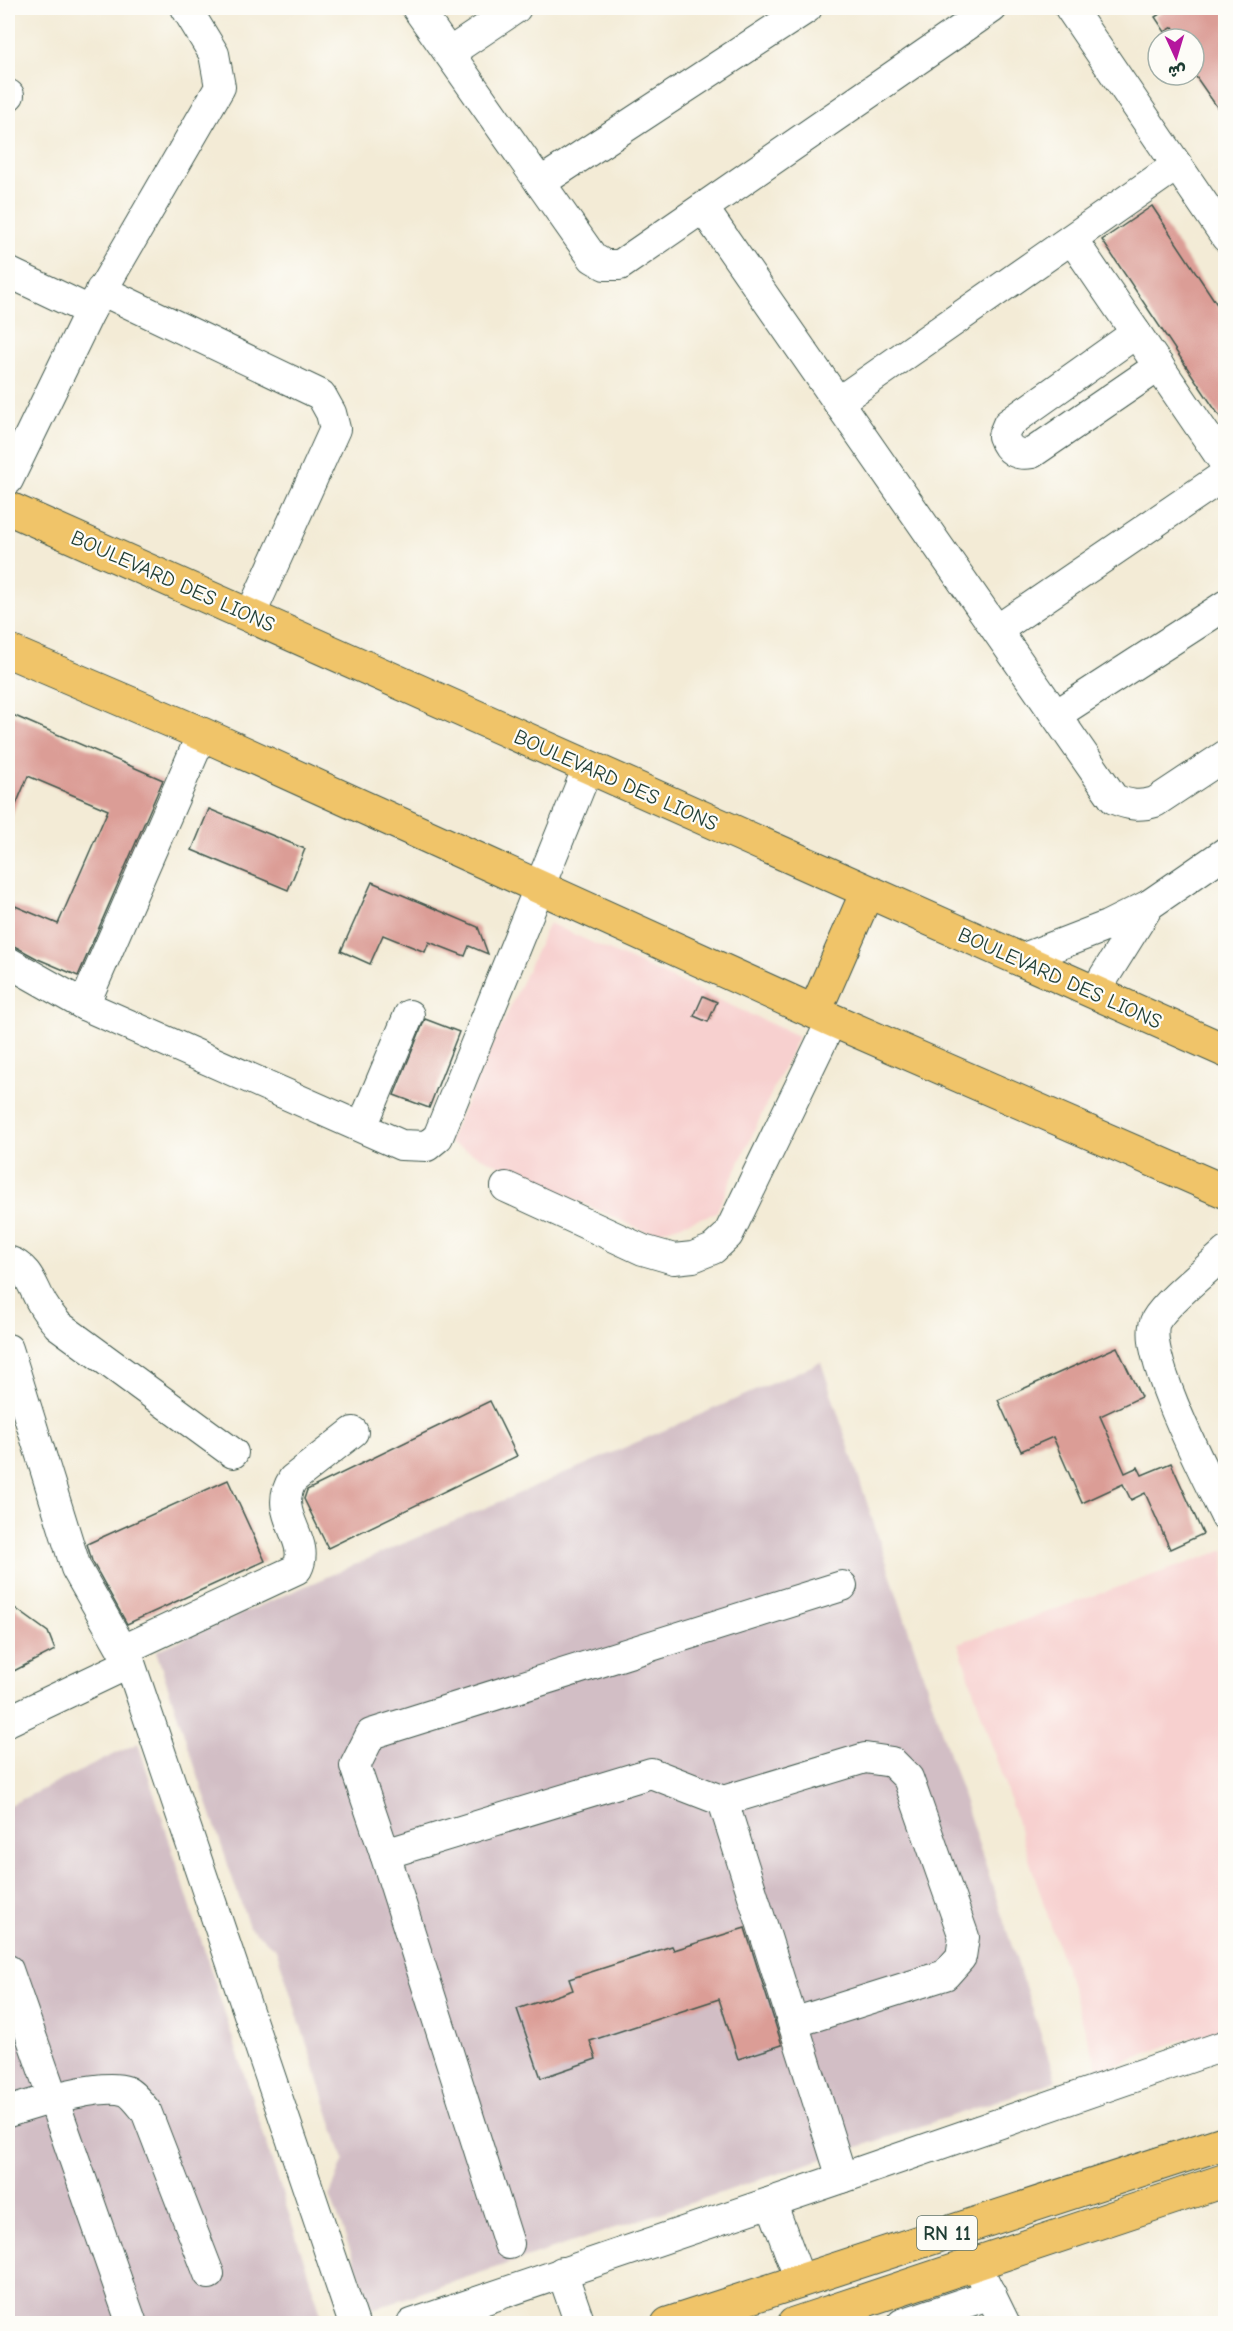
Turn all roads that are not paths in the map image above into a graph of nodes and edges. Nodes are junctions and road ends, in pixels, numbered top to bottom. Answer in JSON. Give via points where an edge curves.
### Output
{"nodes":[{"id":1,"x":186,"y":8,"type":"edge"},
{"id":2,"x":417,"y":8,"type":"edge"},
{"id":3,"x":516,"y":8,"type":"edge"},
{"id":4,"x":807,"y":8,"type":"edge"},
{"id":5,"x":992,"y":8,"type":"edge"},
{"id":6,"x":1070,"y":8,"type":"edge"},
{"id":7,"x":449,"y":54,"type":"junction"},
{"id":8,"x":1177,"y":165,"type":"junction"},
{"id":9,"x":540,"y":183,"type":"junction"},
{"id":10,"x":703,"y":208,"type":"junction"},
{"id":11,"x":1226,"y":237,"type":"edge"},
{"id":12,"x":1072,"y":239,"type":"junction"},
{"id":13,"x":8,"y":272,"type":"edge"},
{"id":14,"x":96,"y":300,"type":"junction"},
{"id":15,"x":1136,"y":333,"type":"junction"},
{"id":16,"x":1159,"y":366,"type":"junction"},
{"id":17,"x":838,"y":402,"type":"junction"},
{"id":18,"x":1226,"y":465,"type":"edge"},
{"id":19,"x":1226,"y":474,"type":"edge"},
{"id":20,"x":8,"y":480,"type":"edge"},
{"id":21,"x":8,"y":507,"type":"edge"},
{"id":22,"x":1226,"y":605,"type":"edge"},
{"id":23,"x":250,"y":616,"type":"junction"},
{"id":24,"x":997,"y":630,"type":"junction"},
{"id":25,"x":8,"y":651,"type":"edge"},
{"id":26,"x":1056,"y":716,"type":"junction"},
{"id":27,"x":202,"y":734,"type":"junction"},
{"id":28,"x":1226,"y":755,"type":"edge"},
{"id":29,"x":588,"y":767,"type":"junction"},
{"id":30,"x":1226,"y":852,"type":"edge"},
{"id":31,"x":539,"y":887,"type":"junction"},
{"id":32,"x":867,"y":892,"type":"junction"},
{"id":33,"x":1149,"y":905,"type":"junction"},
{"id":34,"x":1019,"y":960,"type":"junction"},
{"id":35,"x":8,"y":962,"type":"edge"},
{"id":36,"x":1094,"y":993,"type":"junction"},
{"id":37,"x":84,"y":1005,"type":"junction"},
{"id":38,"x":409,"y":1015,"type":"dead end"},
{"id":39,"x":823,"y":1015,"type":"junction"},
{"id":40,"x":1226,"y":1051,"type":"edge"},
{"id":41,"x":362,"y":1127,"type":"junction"},
{"id":42,"x":506,"y":1187,"type":"dead end"},
{"id":43,"x":1226,"y":1192,"type":"edge"},
{"id":44,"x":1226,"y":1252,"type":"edge"},
{"id":45,"x":8,"y":1261,"type":"edge"},
{"id":46,"x":10,"y":1362,"type":"edge"},
{"id":47,"x":353,"y":1432,"type":"dead end"},
{"id":48,"x":233,"y":1454,"type":"dead end"},
{"id":49,"x":1226,"y":1517,"type":"edge"},
{"id":50,"x":842,"y":1586,"type":"dead end"},
{"id":51,"x":126,"y":1657,"type":"junction"},
{"id":52,"x":8,"y":1721,"type":"edge"},
{"id":53,"x":723,"y":1802,"type":"junction"},
{"id":54,"x":386,"y":1854,"type":"junction"},
{"id":55,"x":8,"y":1970,"type":"edge"},
{"id":56,"x":793,"y":2023,"type":"junction"},
{"id":57,"x":1226,"y":2044,"type":"edge"},
{"id":58,"x":53,"y":2098,"type":"junction"},
{"id":59,"x":8,"y":2112,"type":"edge"},
{"id":60,"x":1226,"y":2142,"type":"edge"},
{"id":61,"x":842,"y":2178,"type":"junction"},
{"id":62,"x":1226,"y":2180,"type":"edge"},
{"id":63,"x":771,"y":2202,"type":"junction"},
{"id":64,"x":509,"y":2244,"type":"dead end"},
{"id":65,"x":975,"y":2265,"type":"junction"},
{"id":66,"x":562,"y":2272,"type":"junction"},
{"id":67,"x":209,"y":2274,"type":"dead end"},
{"id":68,"x":800,"y":2280,"type":"junction"},
{"id":69,"x":991,"y":2294,"type":"junction"},
{"id":70,"x":132,"y":2324,"type":"edge"},
{"id":71,"x":354,"y":2324,"type":"edge"},
{"id":72,"x":412,"y":2324,"type":"edge"},
{"id":73,"x":579,"y":2324,"type":"edge"},
{"id":74,"x":668,"y":2324,"type":"edge"},
{"id":75,"x":794,"y":2324,"type":"edge"},
{"id":76,"x":902,"y":2324,"type":"edge"},
{"id":77,"x":1005,"y":2324,"type":"edge"}],
"edges":[{"from":1,"to":14,"type":"street","via":[[214,54],[220,87]]},
{"from":2,"to":7,"type":"street"},
{"from":3,"to":7,"type":"street"},
{"from":4,"to":9,"type":"street"},
{"from":5,"to":10,"type":"street"},
{"from":6,"to":8,"type":"street"},
{"from":7,"to":9,"type":"street"},
{"from":8,"to":11,"type":"street"},
{"from":8,"to":12,"type":"street"},
{"from":9,"to":10,"type":"street","via":[[593,258],[605,265],[620,265]]},
{"from":10,"to":17,"type":"street"},
{"from":12,"to":15,"type":"street"},
{"from":12,"to":17,"type":"street"},
{"from":13,"to":14,"type":"street"},
{"from":14,"to":20,"type":"street"},
{"from":14,"to":23,"type":"street","via":[[321,395],[331,413],[334,429]]},
{"from":15,"to":16,"type":"street"},
{"from":15,"to":16,"type":"street","via":[[1008,424],[1003,436],[1006,444],[1022,455],[1032,453]]},
{"from":16,"to":18,"type":"street"},
{"from":17,"to":24,"type":"street"},
{"from":19,"to":24,"type":"street"},
{"from":21,"to":23,"type":"main road","name":"BOULEVARD DES LIONS"},
{"from":22,"to":26,"type":"street"},
{"from":23,"to":29,"type":"main road","name":"BOULEVARD DES LIONS"},
{"from":24,"to":26,"type":"street"},
{"from":25,"to":27,"type":"main road"},
{"from":26,"to":28,"type":"street","via":[[1114,799],[1129,805],[1155,802]]},
{"from":27,"to":31,"type":"main road"},
{"from":27,"to":37,"type":"street"},
{"from":29,"to":31,"type":"street"},
{"from":29,"to":32,"type":"main road","name":"BOULEVARD DES LIONS"},
{"from":30,"to":33,"type":"street"},
{"from":31,"to":39,"type":"main road"},
{"from":31,"to":41,"type":"street","via":[[438,1137],[427,1146],[401,1145]]},
{"from":32,"to":34,"type":"main road","name":"BOULEVARD DES LIONS"},
{"from":32,"to":39,"type":"main road"},
{"from":33,"to":34,"type":"street"},
{"from":33,"to":36,"type":"street"},
{"from":34,"to":36,"type":"main road","name":"BOULEVARD DES LIONS"},
{"from":35,"to":37,"type":"street"},
{"from":36,"to":40,"type":"main road","name":"BOULEVARD DES LIONS"},
{"from":37,"to":41,"type":"street"},
{"from":38,"to":41,"type":"street"},
{"from":39,"to":42,"type":"street","via":[[728,1235],[712,1249],[674,1259],[643,1250]]},
{"from":39,"to":43,"type":"main road"},
{"from":44,"to":49,"type":"street","via":[[1167,1306],[1155,1321],[1154,1341],[1169,1394]]},
{"from":45,"to":48,"type":"street","via":[[28,1274],[43,1306],[58,1325]]},
{"from":46,"to":51,"type":"street","via":[[76,1568]]},
{"from":47,"to":51,"type":"street","via":[[293,1479],[286,1489],[284,1502],[301,1551],[297,1569]]},
{"from":50,"to":54,"type":"street","via":[[371,1734],[355,1766]]},
{"from":51,"to":52,"type":"street"},
{"from":51,"to":71,"type":"street"},
{"from":53,"to":54,"type":"street","via":[[651,1773]]},
{"from":53,"to":56,"type":"street"},
{"from":53,"to":56,"type":"street","via":[[865,1758],[892,1762],[908,1778],[964,1937],[961,1957],[945,1975]]},
{"from":54,"to":64,"type":"street"},
{"from":55,"to":58,"type":"street"},
{"from":56,"to":61,"type":"street"},
{"from":57,"to":61,"type":"street"},
{"from":58,"to":59,"type":"street"},
{"from":58,"to":67,"type":"street","via":[[100,2090],[126,2091],[146,2111]]},
{"from":58,"to":70,"type":"street"},
{"from":60,"to":68,"type":"main road","number":"RN 11"},
{"from":61,"to":63,"type":"street"},
{"from":62,"to":65,"type":"main road","number":"RN 11"},
{"from":63,"to":66,"type":"street"},
{"from":63,"to":68,"type":"street"},
{"from":65,"to":69,"type":"street"},
{"from":65,"to":75,"type":"main road","number":"RN 11"},
{"from":66,"to":72,"type":"street"},
{"from":66,"to":73,"type":"street"},
{"from":68,"to":74,"type":"main road","number":"RN 11"},
{"from":69,"to":76,"type":"street"},
{"from":69,"to":77,"type":"street"}]}
